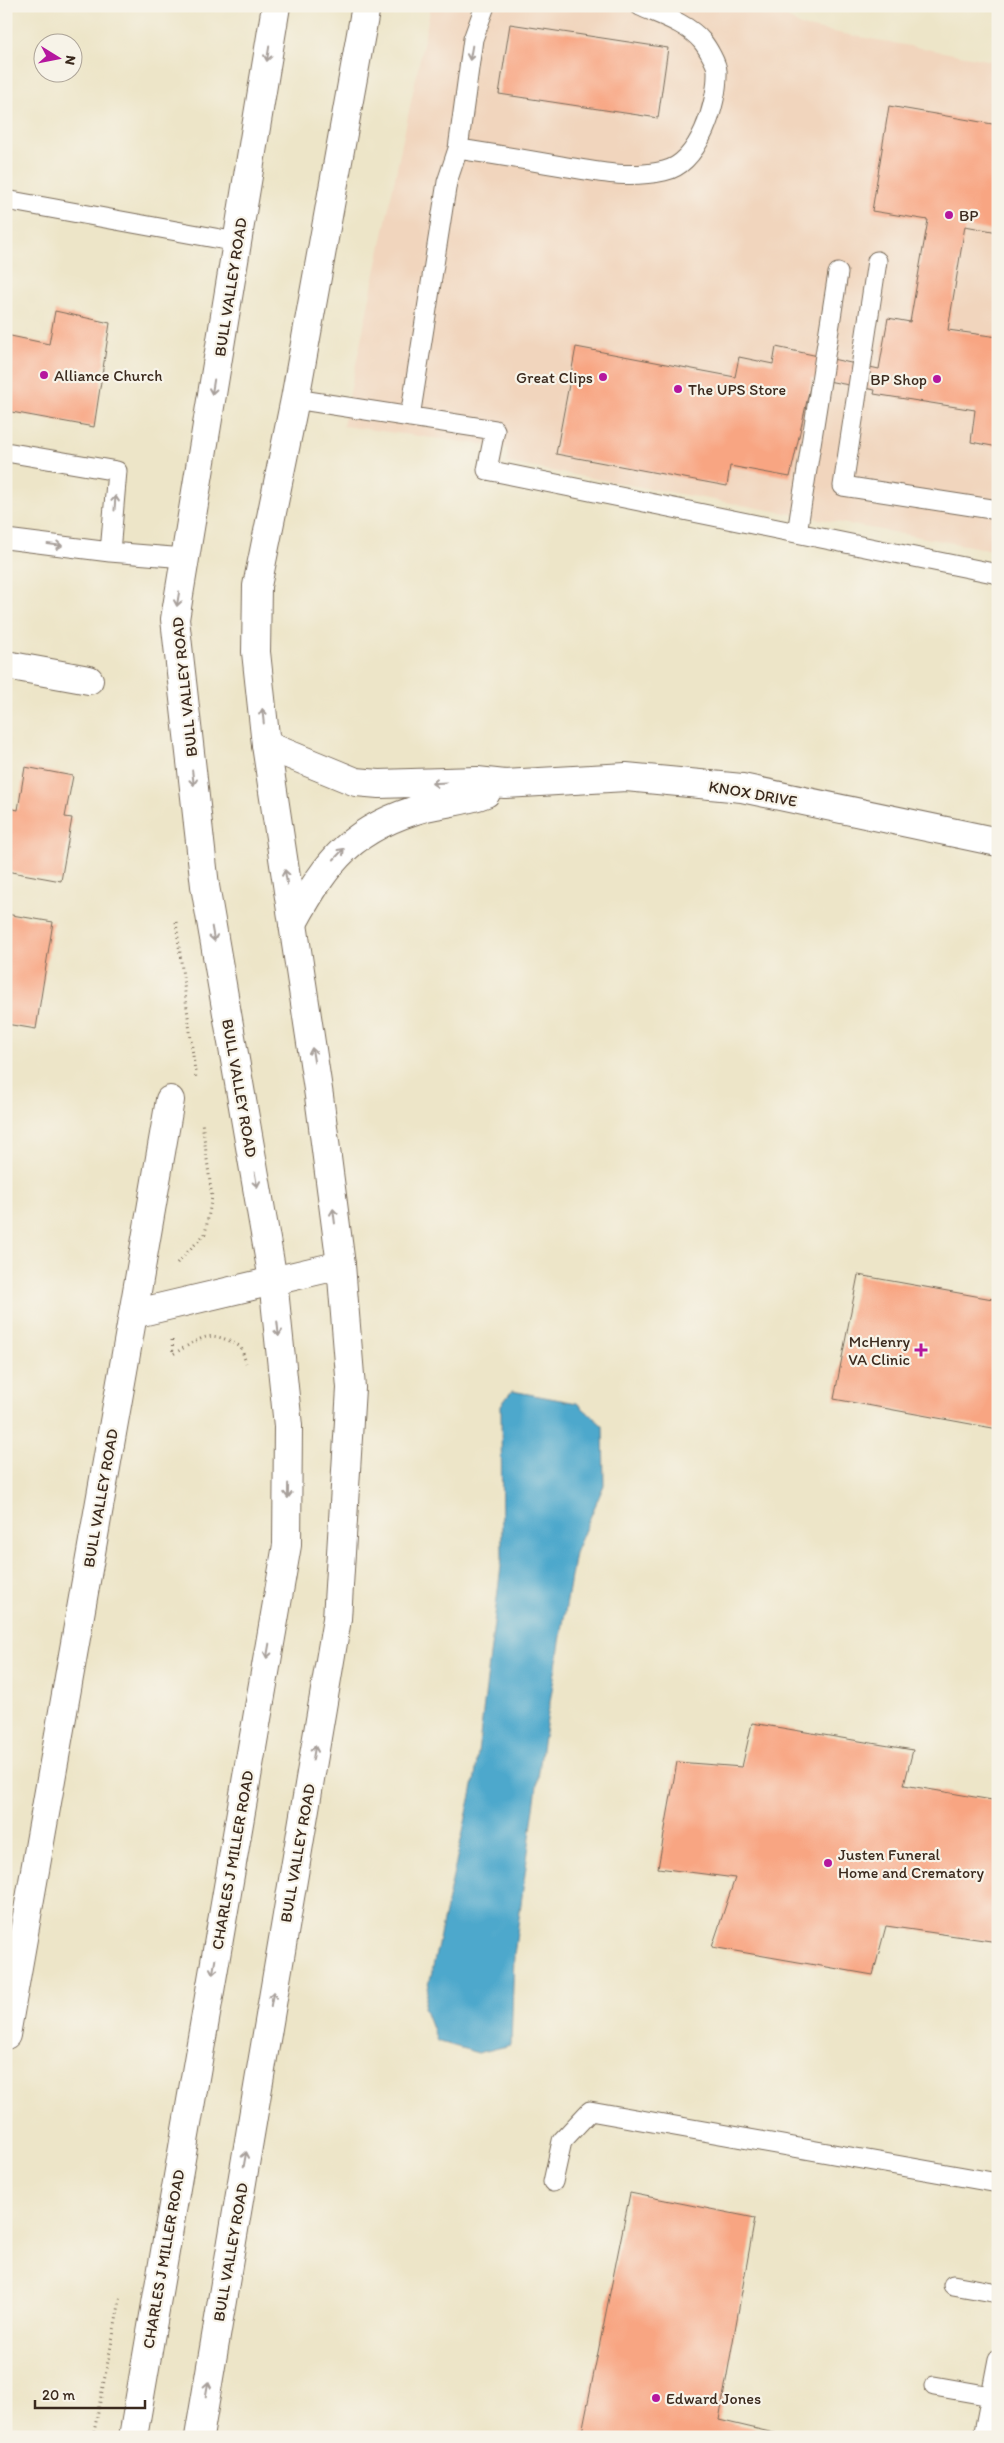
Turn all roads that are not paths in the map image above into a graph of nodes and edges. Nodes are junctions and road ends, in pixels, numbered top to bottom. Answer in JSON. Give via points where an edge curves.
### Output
{"nodes":[{"id":1,"x":276,"y":6,"type":"edge"},
{"id":2,"x":366,"y":6,"type":"edge"},
{"id":3,"x":484,"y":6,"type":"edge"},
{"id":4,"x":640,"y":6,"type":"edge"},
{"id":5,"x":458,"y":149,"type":"junction"},
{"id":6,"x":6,"y":200,"type":"edge"},
{"id":7,"x":237,"y":242,"type":"junction"},
{"id":8,"x":877,"y":261,"type":"dead end"},
{"id":9,"x":838,"y":273,"type":"dead end"},
{"id":10,"x":296,"y":399,"type":"junction"},
{"id":11,"x":410,"y":416,"type":"junction"},
{"id":12,"x":6,"y":452,"type":"edge"},
{"id":13,"x":998,"y":510,"type":"edge"},
{"id":14,"x":797,"y":533,"type":"junction"},
{"id":15,"x":6,"y":539,"type":"edge"},
{"id":16,"x":110,"y":552,"type":"junction"},
{"id":17,"x":185,"y":558,"type":"junction"},
{"id":18,"x":998,"y":574,"type":"edge"},
{"id":19,"x":6,"y":665,"type":"edge"},
{"id":20,"x":89,"y":680,"type":"dead end"},
{"id":21,"x":266,"y":745,"type":"junction"},
{"id":22,"x":505,"y":784,"type":"junction"},
{"id":23,"x":998,"y":842,"type":"edge"},
{"id":24,"x":293,"y":923,"type":"junction"},
{"id":25,"x":170,"y":1100,"type":"dead end"},
{"id":26,"x":340,"y":1265,"type":"junction"},
{"id":27,"x":273,"y":1280,"type":"junction"},
{"id":28,"x":133,"y":1314,"type":"junction"},
{"id":29,"x":6,"y":2035,"type":"edge"},
{"id":30,"x":553,"y":2182,"type":"dead end"},
{"id":31,"x":998,"y":2183,"type":"edge"},
{"id":32,"x":953,"y":2285,"type":"dead end"},
{"id":33,"x":998,"y":2293,"type":"edge"},
{"id":34,"x":998,"y":2359,"type":"edge"},
{"id":35,"x":934,"y":2386,"type":"dead end"},
{"id":36,"x":991,"y":2396,"type":"junction"},
{"id":37,"x":133,"y":2437,"type":"edge"},
{"id":38,"x":198,"y":2437,"type":"edge"},
{"id":39,"x":983,"y":2437,"type":"edge"}],
"edges":[{"from":1,"to":7,"type":"street","name":"BULL VALLEY ROAD","one_way":true},
{"from":2,"to":10,"type":"street","name":"BULL VALLEY ROAD"},
{"from":3,"to":5,"type":"lane","one_way":true,"via":[[473,40]]},
{"from":4,"to":5,"type":"lane","via":[[676,21],[702,41],[717,69],[714,101],[705,126],[696,149],[682,163],[666,171],[624,176]]},
{"from":5,"to":11,"type":"lane","via":[[442,207]]},
{"from":6,"to":7,"type":"lane"},
{"from":7,"to":17,"type":"street","name":"BULL VALLEY ROAD","one_way":true},
{"from":8,"to":13,"type":"lane","via":[[843,486]]},
{"from":9,"to":14,"type":"lane"},
{"from":10,"to":11,"type":"lane"},
{"from":21,"to":10,"type":"street","name":"BULL VALLEY ROAD","one_way":true,"via":[[256,652],[257,586]]},
{"from":11,"to":14,"type":"lane","via":[[495,430],[488,470]]},
{"from":16,"to":12,"type":"lane","one_way":true,"via":[[117,471]]},
{"from":14,"to":18,"type":"lane"},
{"from":15,"to":16,"type":"lane","one_way":true},
{"from":16,"to":17,"type":"lane"},
{"from":17,"to":27,"type":"street","name":"BULL VALLEY ROAD","one_way":true,"via":[[174,619],[205,886]]},
{"from":19,"to":20,"type":"street"},
{"from":22,"to":21,"type":"street","name":"KNOX DRIVE","one_way":true,"via":[[477,781],[356,782]]},
{"from":24,"to":21,"type":"street","name":"BULL VALLEY ROAD","one_way":true},
{"from":22,"to":23,"type":"street","name":"KNOX DRIVE","via":[[626,777],[742,788]]},
{"from":24,"to":22,"type":"street","name":"KNOX DRIVE","one_way":true,"via":[[327,867],[343,849],[372,828],[424,808],[477,797]]},
{"from":26,"to":24,"type":"street","name":"BULL VALLEY ROAD","one_way":true},
{"from":25,"to":28,"type":"street","name":"BULL VALLEY ROAD"},
{"from":26,"to":27,"type":"street"},
{"from":38,"to":26,"type":"street","name":"BULL VALLEY ROAD","one_way":true,"via":[[337,1618],[351,1388]]},
{"from":27,"to":28,"type":"street"},
{"from":27,"to":37,"type":"street","name":"CHARLES J MILLER ROAD","one_way":true,"via":[[288,1426],[287,1545]]},
{"from":28,"to":29,"type":"street","name":"BULL VALLEY ROAD"},
{"from":30,"to":31,"type":"lane","via":[[562,2141],[590,2111]]},
{"from":32,"to":33,"type":"lane"},
{"from":34,"to":36,"type":"lane"},
{"from":35,"to":36,"type":"lane"},
{"from":36,"to":39,"type":"lane"}]}
